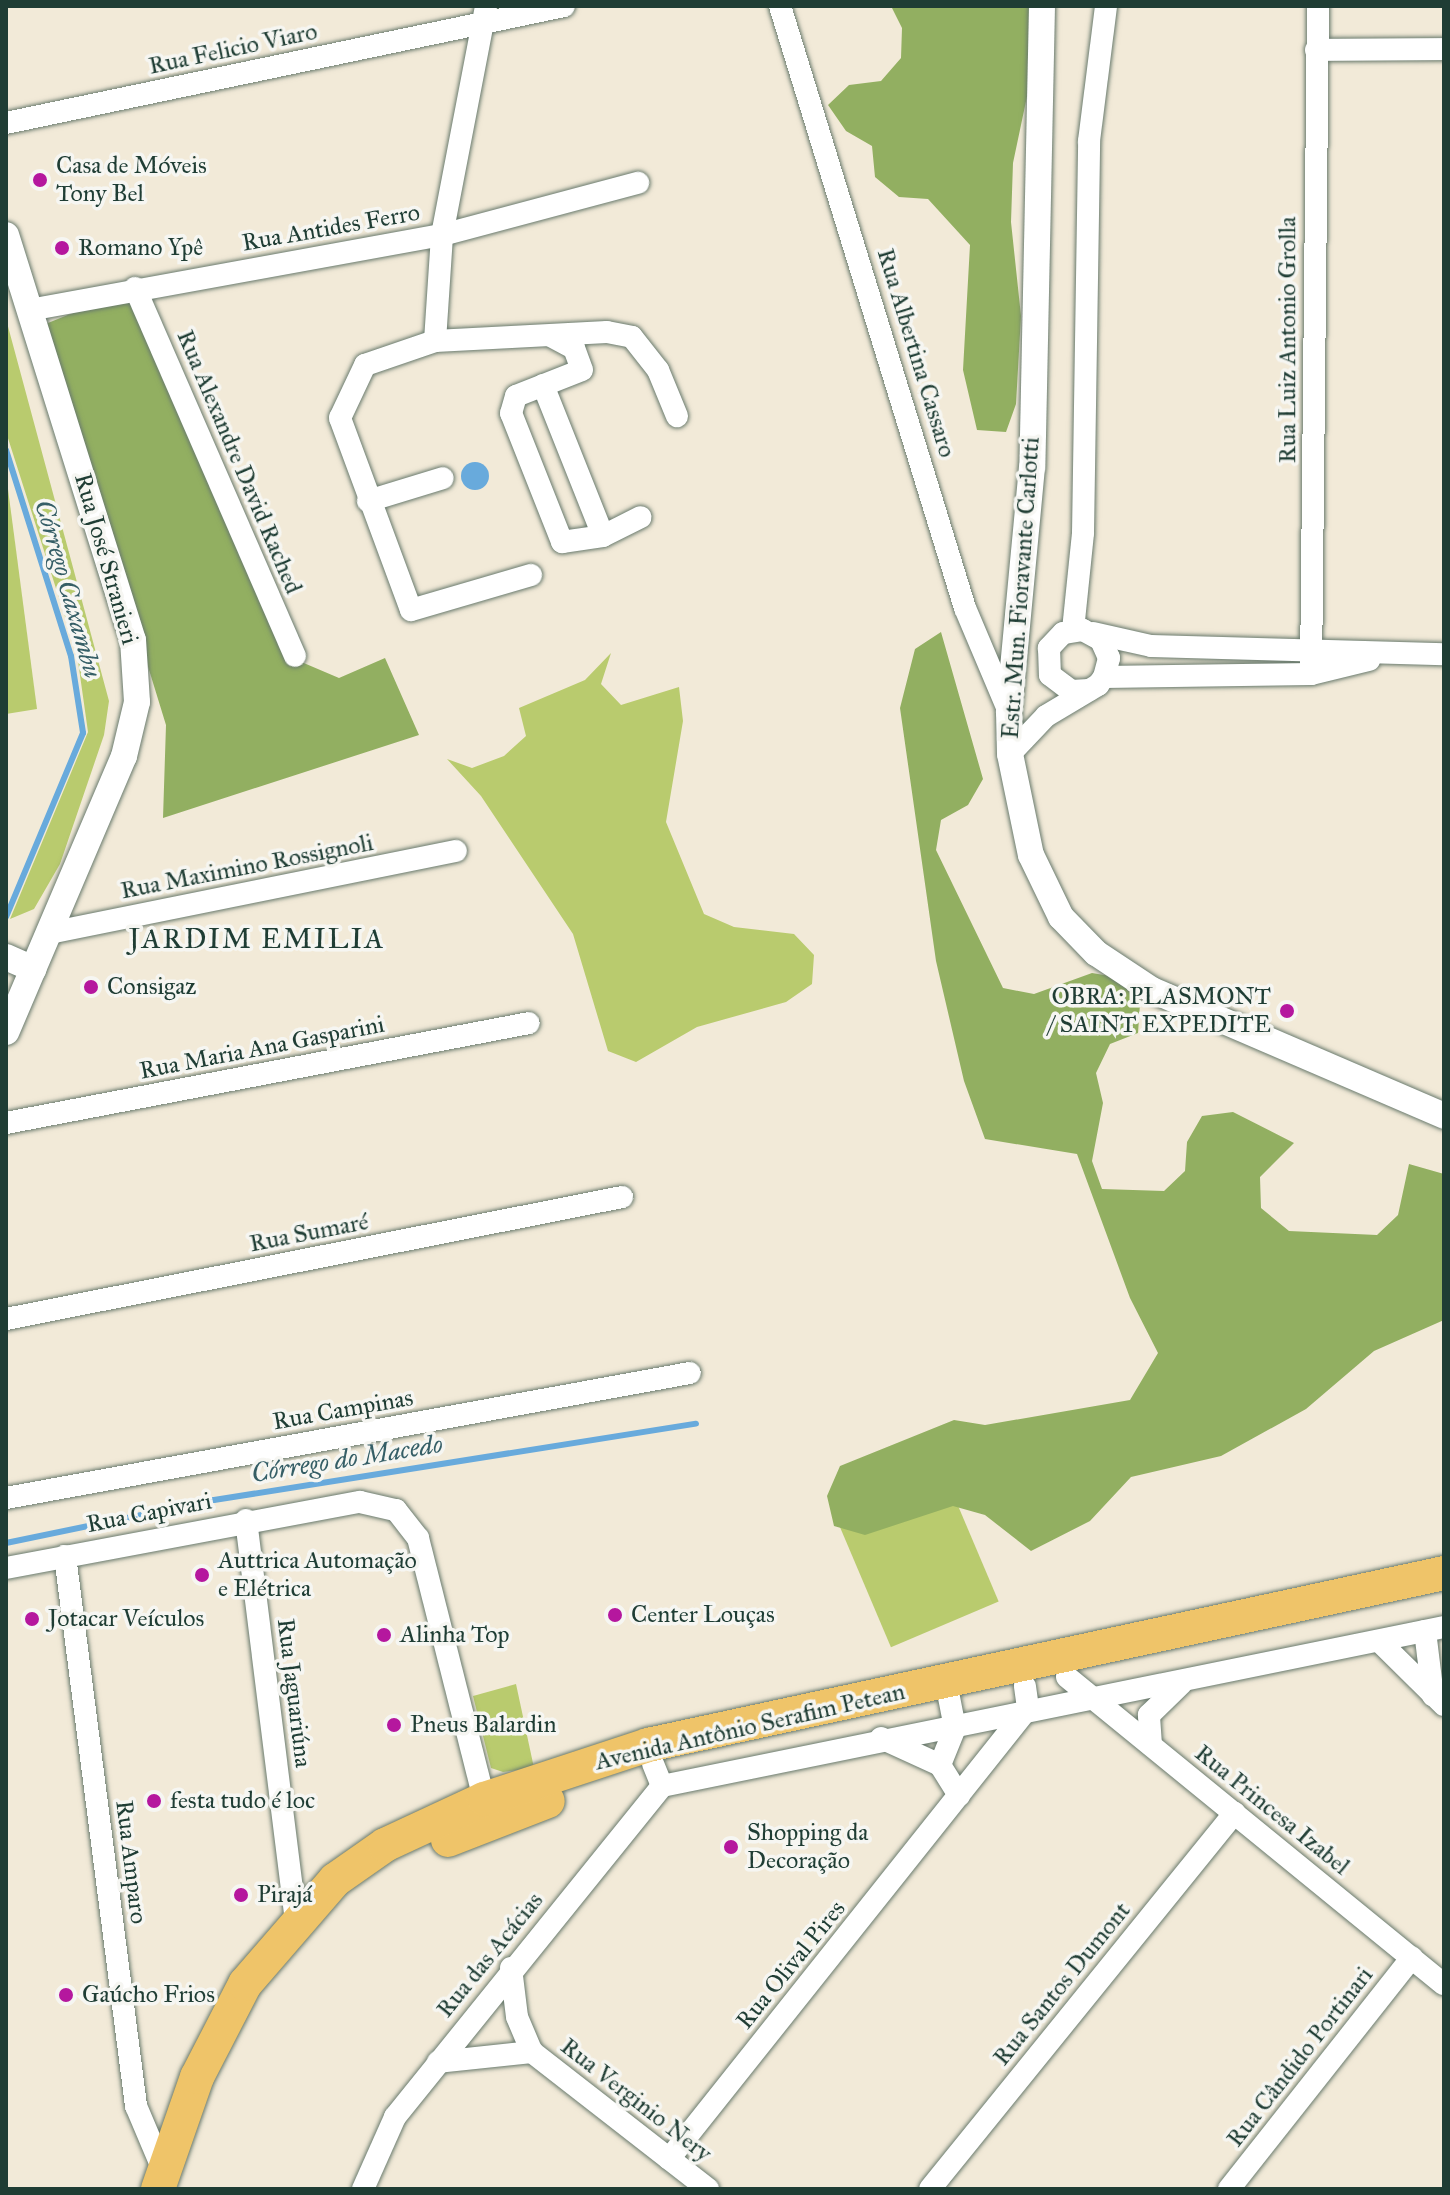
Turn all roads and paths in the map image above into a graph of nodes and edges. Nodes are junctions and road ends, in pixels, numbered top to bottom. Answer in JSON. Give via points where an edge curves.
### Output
{"nodes":[{"id":1,"x":564,"y":6,"type":"edge"},
{"id":2,"x":780,"y":6,"type":"edge"},
{"id":3,"x":1042,"y":6,"type":"edge"},
{"id":4,"x":1106,"y":6,"type":"edge"},
{"id":5,"x":1318,"y":6,"type":"edge"},
{"id":6,"x":485,"y":14,"type":"edge"},
{"id":7,"x":1444,"y":49,"type":"edge"},
{"id":8,"x":1316,"y":50,"type":"junction"},
{"id":9,"x":6,"y":123,"type":"edge"},
{"id":10,"x":638,"y":183,"type":"dead end"},
{"id":11,"x":6,"y":235,"type":"edge"},
{"id":12,"x":442,"y":235,"type":"junction"},
{"id":13,"x":135,"y":288,"type":"junction"},
{"id":14,"x":29,"y":310,"type":"junction"},
{"id":15,"x":550,"y":336,"type":"junction"},
{"id":16,"x":435,"y":341,"type":"junction"},
{"id":17,"x":543,"y":385,"type":"junction"},
{"id":18,"x":677,"y":416,"type":"dead end"},
{"id":19,"x":443,"y":478,"type":"dead end"},
{"id":20,"x":368,"y":501,"type":"junction"},
{"id":21,"x":641,"y":517,"type":"dead end"},
{"id":22,"x":603,"y":536,"type":"junction"},
{"id":23,"x":531,"y":575,"type":"dead end"},
{"id":24,"x":1074,"y":634,"type":"junction"},
{"id":25,"x":1016,"y":642,"type":"junction"},
{"id":26,"x":1313,"y":648,"type":"junction"},
{"id":27,"x":1444,"y":654,"type":"edge"},
{"id":28,"x":295,"y":656,"type":"dead end"},
{"id":29,"x":1383,"y":656,"type":"junction"},
{"id":30,"x":1311,"y":674,"type":"junction"},
{"id":31,"x":1097,"y":683,"type":"junction"},
{"id":32,"x":1009,"y":712,"type":"junction"},
{"id":33,"x":1010,"y":754,"type":"junction"},
{"id":34,"x":456,"y":851,"type":"dead end"},
{"id":35,"x":49,"y":933,"type":"junction"},
{"id":36,"x":6,"y":957,"type":"edge"},
{"id":37,"x":33,"y":969,"type":"junction"},
{"id":38,"x":529,"y":1023,"type":"dead end"},
{"id":39,"x":6,"y":1032,"type":"edge"},
{"id":40,"x":1444,"y":1116,"type":"edge"},
{"id":41,"x":6,"y":1123,"type":"edge"},
{"id":42,"x":622,"y":1197,"type":"dead end"},
{"id":43,"x":6,"y":1319,"type":"edge"},
{"id":44,"x":690,"y":1373,"type":"dead end"},
{"id":45,"x":6,"y":1498,"type":"edge"},
{"id":46,"x":246,"y":1520,"type":"junction"},
{"id":47,"x":65,"y":1556,"type":"junction"},
{"id":48,"x":6,"y":1568,"type":"edge"},
{"id":49,"x":1444,"y":1573,"type":"edge"},
{"id":50,"x":1444,"y":1594,"type":"edge"},
{"id":51,"x":1435,"y":1629,"type":"edge"},
{"id":52,"x":1379,"y":1641,"type":"junction"},
{"id":53,"x":1182,"y":1684,"type":"junction"},
{"id":54,"x":1080,"y":1687,"type":"junction"},
{"id":55,"x":1027,"y":1697,"type":"junction"},
{"id":56,"x":1438,"y":1700,"type":"edge"},
{"id":57,"x":951,"y":1701,"type":"junction"},
{"id":58,"x":881,"y":1738,"type":"junction"},
{"id":59,"x":1151,"y":1745,"type":"junction"},
{"id":60,"x":940,"y":1765,"type":"junction"},
{"id":61,"x":658,"y":1775,"type":"junction"},
{"id":62,"x":959,"y":1795,"type":"junction"},
{"id":63,"x":484,"y":1799,"type":"junction"},
{"id":64,"x":1234,"y":1813,"type":"junction"},
{"id":65,"x":296,"y":1920,"type":"junction"},
{"id":66,"x":1412,"y":1957,"type":"junction"},
{"id":67,"x":511,"y":1968,"type":"junction"},
{"id":68,"x":1444,"y":1984,"type":"edge"},
{"id":69,"x":532,"y":2052,"type":"junction"},
{"id":70,"x":438,"y":2062,"type":"junction"},
{"id":71,"x":669,"y":2159,"type":"junction"},
{"id":72,"x":166,"y":2183,"type":"edge"},
{"id":73,"x":363,"y":2189,"type":"edge"},
{"id":74,"x":708,"y":2189,"type":"edge"},
{"id":75,"x":930,"y":2189,"type":"edge"},
{"id":76,"x":1229,"y":2189,"type":"edge"}],
"edges":[{"from":1,"to":6,"type":"street","name":"Rua Felicio Viaro"},
{"from":2,"to":32,"type":"street","name":"Rua Albertina Cassaro","via":[[965,608]]},
{"from":3,"to":25,"type":"street","name":"Estr. Mun. Fioravante Carlotti","via":[[1032,467]]},
{"from":4,"to":24,"type":"street","via":[[1089,141],[1083,533]]},
{"from":5,"to":8,"type":"street","name":"Rua Luiz Antonio Grolla"},
{"from":6,"to":9,"type":"street","name":"Rua Felicio Viaro"},
{"from":6,"to":12,"type":"street"},
{"from":7,"to":8,"type":"street"},
{"from":8,"to":26,"type":"street","name":"Rua Luiz Antonio Grolla"},
{"from":10,"to":12,"type":"street","name":"Rua Antides Ferro"},
{"from":11,"to":14,"type":"street","name":"Rua José Stranieri"},
{"from":12,"to":13,"type":"street","name":"Rua Antides Ferro"},
{"from":12,"to":16,"type":"street"},
{"from":13,"to":14,"type":"street","name":"Rua Antides Ferro"},
{"from":13,"to":28,"type":"street","name":"Rua Alexandre David Rached"},
{"from":14,"to":35,"type":"street","name":"Rua José Stranieri","via":[[133,640],[137,702],[124,756]]},
{"from":15,"to":16,"type":"street"},
{"from":15,"to":17,"type":"street","via":[[574,348],[582,370]]},
{"from":15,"to":18,"type":"street","via":[[632,337],[658,370]]},
{"from":16,"to":20,"type":"street","via":[[365,365],[345,399],[340,418]]},
{"from":17,"to":22,"type":"street"},
{"from":17,"to":22,"type":"street","via":[[516,396],[511,413],[554,526],[562,542]]},
{"from":19,"to":20,"type":"street"},
{"from":20,"to":23,"type":"street","via":[[411,610]]},
{"from":21,"to":22,"type":"street"},
{"from":24,"to":25,"type":"street"},
{"from":24,"to":26,"type":"street","via":[[1151,646]]},
{"from":24,"to":31,"type":"street","via":[[1109,658]]},
{"from":24,"to":31,"type":"street","via":[[1047,657],[1050,675],[1062,688]]},
{"from":25,"to":32,"type":"street","name":"Estr. Mun. Fioravante Carlotti"},
{"from":26,"to":29,"type":"street"},
{"from":26,"to":30,"type":"street","name":"Rua Luiz Antonio Grolla"},
{"from":27,"to":29,"type":"street"},
{"from":29,"to":30,"type":"street"},
{"from":30,"to":31,"type":"street"},
{"from":31,"to":33,"type":"street","via":[[1046,716]]},
{"from":32,"to":33,"type":"street","name":"Estr. Mun. Fioravante Carlotti"},
{"from":33,"to":40,"type":"street","name":"Estr. Mun. Fioravante Carlotti","via":[[1031,855],[1061,917],[1096,953],[1152,990]]},
{"from":34,"to":35,"type":"street","name":"Rua Maximino Rossignoli"},
{"from":35,"to":37,"type":"street","name":"Rua José Stranieri"},
{"from":36,"to":37,"type":"street"},
{"from":37,"to":39,"type":"street","name":"Rua José Stranieri"},
{"from":38,"to":41,"type":"street","name":"Rua Maria Ana Gasparini"},
{"from":42,"to":43,"type":"street","name":"Rua Sumaré"},
{"from":44,"to":45,"type":"street","name":"Rua Campinas"},
{"from":46,"to":47,"type":"street","name":"Rua Capivari"},
{"from":46,"to":63,"type":"street","name":"Rua Capivari","via":[[360,1502],[396,1510],[418,1538]]},
{"from":46,"to":65,"type":"street","name":"Rua Jaguariúna"},
{"from":47,"to":48,"type":"street","name":"Rua Capivari"},
{"from":47,"to":72,"type":"street","name":"Rua Amparo","via":[[136,2106]]},
{"from":49,"to":57,"type":"main road","name":"Avenida Antônio Serafim Petean"},
{"from":50,"to":54,"type":"main road","name":"Avenida Antônio Serafim Petean"},
{"from":51,"to":52,"type":"street","name":"Avenida Antônio Serafim Petean"},
{"from":51,"to":56,"type":"street"},
{"from":52,"to":53,"type":"street","name":"Avenida Antônio Serafim Petean"},
{"from":52,"to":56,"type":"street"},
{"from":53,"to":54,"type":"street","name":"Avenida Antônio Serafim Petean"},
{"from":53,"to":59,"type":"street","via":[[1149,1715]]},
{"from":54,"to":55,"type":"main road","name":"Avenida Antônio Serafim Petean"},
{"from":54,"to":59,"type":"street","name":"Rua Princesa Izabel"},
{"from":55,"to":57,"type":"main road","name":"Avenida Antônio Serafim Petean"},
{"from":55,"to":62,"type":"street","name":"Rua Olival Pires"},
{"from":57,"to":58,"type":"street","name":"Avenida Antônio Serafim Petean"},
{"from":57,"to":60,"type":"street"},
{"from":57,"to":61,"type":"main road","name":"Avenida Antônio Serafim Petean"},
{"from":57,"to":63,"type":"main road","name":"Avenida Antônio Serafim Petean","via":[[648,1745]]},
{"from":58,"to":60,"type":"street"},
{"from":58,"to":61,"type":"street","name":"Avenida Antônio Serafim Petean"},
{"from":59,"to":64,"type":"street","name":"Rua Princesa Izabel"},
{"from":60,"to":62,"type":"street"},
{"from":61,"to":67,"type":"street","name":"Rua das Acácias"},
{"from":61,"to":72,"type":"main road","name":"Avenida Antônio Serafim Petean","via":[[472,1829],[349,1896],[266,1993]]},
{"from":62,"to":71,"type":"street","name":"Rua Olival Pires"},
{"from":63,"to":65,"type":"main road","name":"Avenida Antônio Serafim Petean","via":[[385,1845]]},
{"from":64,"to":66,"type":"street","name":"Rua Princesa Izabel"},
{"from":64,"to":75,"type":"street","name":"Rua Santos Dumont"},
{"from":65,"to":72,"type":"main road","name":"Avenida Antônio Serafim Petean","via":[[245,1984],[197,2077]]},
{"from":66,"to":68,"type":"street","name":"Rua Princesa Izabel"},
{"from":66,"to":76,"type":"street","name":"Rua Cândido Portinari"},
{"from":67,"to":69,"type":"street","name":"Rua Verginio Nery","via":[[517,2017]]},
{"from":67,"to":70,"type":"street","name":"Rua das Acácias"},
{"from":69,"to":70,"type":"street","name":"Rua Verginio Nery"},
{"from":69,"to":71,"type":"street","name":"Rua Verginio Nery"},
{"from":70,"to":73,"type":"street","name":"Rua das Acácias","via":[[395,2117]]},
{"from":71,"to":74,"type":"street","name":"Rua Verginio Nery"}]}
